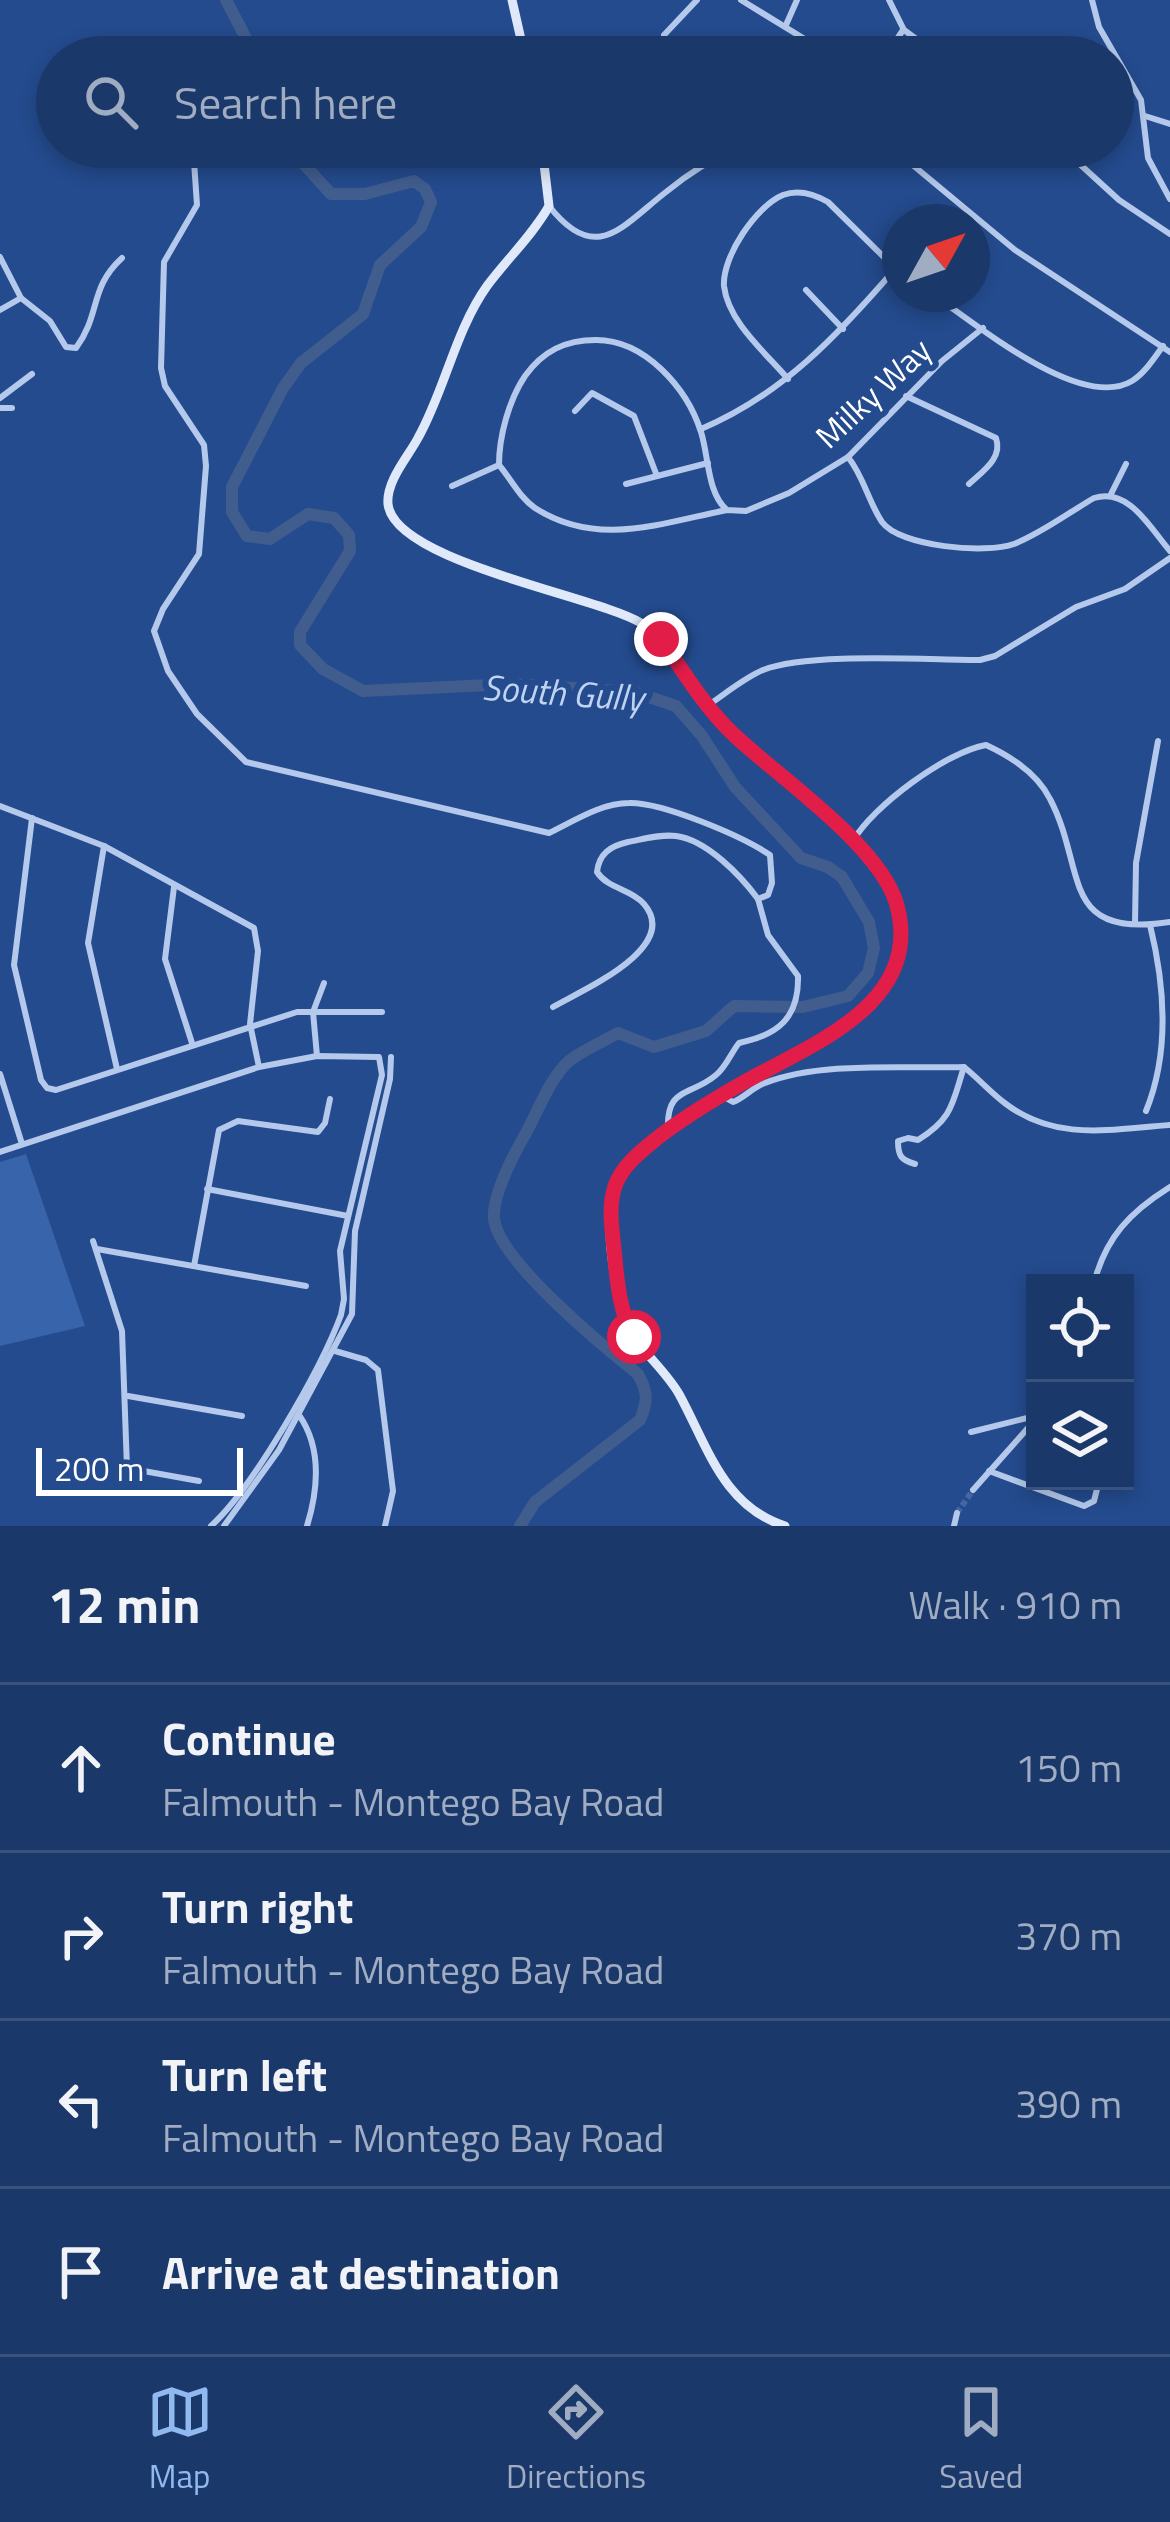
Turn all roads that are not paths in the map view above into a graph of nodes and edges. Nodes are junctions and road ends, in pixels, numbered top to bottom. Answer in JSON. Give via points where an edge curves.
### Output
{"nodes":[{"id":1,"x":512,"y":0,"type":"edge"},
{"id":2,"x":697,"y":0,"type":"edge"},
{"id":3,"x":741,"y":0,"type":"edge"},
{"id":4,"x":797,"y":0,"type":"edge"},
{"id":5,"x":889,"y":0,"type":"edge"},
{"id":6,"x":1092,"y":0,"type":"edge"},
{"id":7,"x":786,"y":26,"type":"junction"},
{"id":8,"x":904,"y":30,"type":"junction"},
{"id":9,"x":664,"y":35,"type":"dead end"},
{"id":10,"x":520,"y":36,"type":"edge"},
{"id":11,"x":801,"y":36,"type":"edge"},
{"id":12,"x":900,"y":36,"type":"edge"},
{"id":13,"x":912,"y":36,"type":"edge"},
{"id":14,"x":1104,"y":36,"type":"edge"},
{"id":15,"x":1134,"y":86,"type":"edge"},
{"id":16,"x":1143,"y":116,"type":"junction"},
{"id":17,"x":1170,"y":124,"type":"edge"},
{"id":18,"x":194,"y":168,"type":"edge"},
{"id":19,"x":545,"y":168,"type":"edge"},
{"id":20,"x":700,"y":168,"type":"edge"},
{"id":21,"x":916,"y":168,"type":"edge"},
{"id":22,"x":1083,"y":168,"type":"edge"},
{"id":23,"x":1170,"y":199,"type":"edge"},
{"id":24,"x":550,"y":206,"type":"junction"},
{"id":25,"x":1170,"y":234,"type":"edge"},
{"id":26,"x":0,"y":256,"type":"edge"},
{"id":27,"x":882,"y":256,"type":"edge"},
{"id":28,"x":122,"y":258,"type":"dead end"},
{"id":29,"x":882,"y":287,"type":"edge"},
{"id":30,"x":806,"y":290,"type":"dead end"},
{"id":31,"x":21,"y":298,"type":"junction"},
{"id":32,"x":0,"y":310,"type":"edge"},
{"id":33,"x":959,"y":312,"type":"edge"},
{"id":34,"x":983,"y":328,"type":"junction"},
{"id":35,"x":843,"y":329,"type":"junction"},
{"id":36,"x":1167,"y":349,"type":"edge"},
{"id":37,"x":32,"y":374,"type":"dead end"},
{"id":38,"x":788,"y":379,"type":"junction"},
{"id":39,"x":906,"y":396,"type":"junction"},
{"id":40,"x":0,"y":398,"type":"edge"},
{"id":41,"x":0,"y":408,"type":"edge"},
{"id":42,"x":12,"y":408,"type":"dead end"},
{"id":43,"x":574,"y":410,"type":"dead end"},
{"id":44,"x":700,"y":429,"type":"junction"},
{"id":45,"x":848,"y":457,"type":"junction"},
{"id":46,"x":708,"y":463,"type":"junction"},
{"id":47,"x":1126,"y":464,"type":"dead end"},
{"id":48,"x":499,"y":465,"type":"junction"},
{"id":49,"x":657,"y":476,"type":"junction"},
{"id":50,"x":626,"y":484,"type":"dead end"},
{"id":51,"x":969,"y":484,"type":"dead end"},
{"id":52,"x":452,"y":486,"type":"dead end"},
{"id":53,"x":1111,"y":494,"type":"junction"},
{"id":54,"x":727,"y":510,"type":"junction"},
{"id":55,"x":1170,"y":555,"type":"edge"},
{"id":56,"x":707,"y":706,"type":"junction"},
{"id":57,"x":1158,"y":741,"type":"dead end"},
{"id":58,"x":0,"y":806,"type":"edge"},
{"id":59,"x":32,"y":818,"type":"junction"},
{"id":60,"x":853,"y":841,"type":"junction"},
{"id":61,"x":104,"y":846,"type":"junction"},
{"id":62,"x":174,"y":887,"type":"junction"},
{"id":63,"x":758,"y":899,"type":"junction"},
{"id":64,"x":1170,"y":922,"type":"edge"},
{"id":65,"x":1135,"y":923,"type":"junction"},
{"id":66,"x":1150,"y":925,"type":"junction"},
{"id":67,"x":324,"y":983,"type":"dead end"},
{"id":68,"x":553,"y":1007,"type":"dead end"},
{"id":69,"x":313,"y":1012,"type":"junction"},
{"id":70,"x":382,"y":1012,"type":"dead end"},
{"id":71,"x":250,"y":1024,"type":"junction"},
{"id":72,"x":192,"y":1043,"type":"junction"},
{"id":73,"x":316,"y":1056,"type":"junction"},
{"id":74,"x":380,"y":1057,"type":"junction"},
{"id":75,"x":259,"y":1067,"type":"junction"},
{"id":76,"x":964,"y":1067,"type":"junction"},
{"id":77,"x":117,"y":1069,"type":"junction"},
{"id":78,"x":0,"y":1074,"type":"edge"},
{"id":79,"x":721,"y":1096,"type":"junction"},
{"id":80,"x":330,"y":1099,"type":"dead end"},
{"id":81,"x":1146,"y":1111,"type":"dead end"},
{"id":82,"x":1170,"y":1125,"type":"edge"},
{"id":83,"x":668,"y":1130,"type":"junction"},
{"id":84,"x":365,"y":1140,"type":"junction"},
{"id":85,"x":375,"y":1142,"type":"junction"},
{"id":86,"x":22,"y":1144,"type":"junction"},
{"id":87,"x":0,"y":1152,"type":"edge"},
{"id":88,"x":915,"y":1164,"type":"dead end"},
{"id":89,"x":1170,"y":1187,"type":"edge"},
{"id":90,"x":207,"y":1189,"type":"junction"},
{"id":91,"x":348,"y":1216,"type":"junction"},
{"id":92,"x":345,"y":1229,"type":"junction"},
{"id":93,"x":355,"y":1231,"type":"junction"},
{"id":94,"x":194,"y":1266,"type":"junction"},
{"id":95,"x":1097,"y":1274,"type":"edge"},
{"id":96,"x":343,"y":1279,"type":"junction"},
{"id":97,"x":352,"y":1279,"type":"junction"},
{"id":98,"x":306,"y":1286,"type":"dead end"},
{"id":99,"x":330,"y":1349,"type":"junction"},
{"id":100,"x":128,"y":1396,"type":"junction"},
{"id":101,"x":295,"y":1413,"type":"junction"},
{"id":102,"x":242,"y":1416,"type":"dead end"},
{"id":103,"x":1026,"y":1420,"type":"edge"},
{"id":104,"x":1026,"y":1428,"type":"edge"},
{"id":105,"x":971,"y":1432,"type":"dead end"},
{"id":106,"x":989,"y":1471,"type":"junction"},
{"id":107,"x":199,"y":1481,"type":"dead end"},
{"id":108,"x":1026,"y":1485,"type":"edge"},
{"id":109,"x":973,"y":1490,"type":"tunnel mouth"},
{"id":110,"x":1041,"y":1490,"type":"edge"},
{"id":111,"x":1097,"y":1490,"type":"edge"},
{"id":112,"x":957,"y":1514,"type":"tunnel mouth"},
{"id":113,"x":224,"y":1524,"type":"edge"},
{"id":114,"x":211,"y":1526,"type":"edge"},
{"id":115,"x":307,"y":1526,"type":"edge"},
{"id":116,"x":385,"y":1526,"type":"edge"},
{"id":117,"x":785,"y":1526,"type":"edge"},
{"id":118,"x":954,"y":1526,"type":"edge"}],
"edges":[{"from":1,"to":10,"type":"main road"},
{"from":2,"to":9,"type":"street"},
{"from":3,"to":7,"type":"street"},
{"from":4,"to":7,"type":"street"},
{"from":5,"to":8,"type":"street"},
{"from":6,"to":14,"type":"street"},
{"from":7,"to":11,"type":"street"},
{"from":8,"to":12,"type":"street"},
{"from":8,"to":13,"type":"street"},
{"from":15,"to":16,"type":"street"},
{"from":16,"to":17,"type":"street"},
{"from":16,"to":23,"type":"street","via":[[1148,158]]},
{"from":18,"to":63,"type":"street","via":[[197,205],[164,262],[162,377],[204,445],[199,554],[154,631],[197,714],[246,762],[549,832],[630,802],[698,820],[770,855],[772,883]]},
{"from":19,"to":24,"type":"main road"},
{"from":20,"to":24,"type":"street","via":[[613,235],[575,231]]},
{"from":21,"to":36,"type":"street","via":[[1016,250]]},
{"from":22,"to":25,"type":"street"},
{"from":24,"to":56,"type":"main road","via":[[484,289],[394,479],[388,508],[398,525],[514,583],[638,621],[661,639]]},
{"from":26,"to":31,"type":"street"},
{"from":27,"to":38,"type":"street","via":[[815,195],[769,203],[731,250],[724,286],[737,320]]},
{"from":28,"to":31,"type":"street","via":[[105,272],[89,331],[76,348]]},
{"from":29,"to":35,"type":"street"},
{"from":30,"to":35,"type":"street"},
{"from":31,"to":32,"type":"street"},
{"from":33,"to":34,"type":"street"},
{"from":34,"to":36,"type":"street","via":[[1082,385],[1132,381]]},
{"from":34,"to":39,"type":"street","name":"Milky Way"},
{"from":35,"to":38,"type":"street"},
{"from":37,"to":40,"type":"street"},
{"from":38,"to":44,"type":"street"},
{"from":39,"to":45,"type":"street","name":"Milky Way"},
{"from":39,"to":51,"type":"street","via":[[996,438],[996,458]]},
{"from":41,"to":42,"type":"street"},
{"from":43,"to":49,"type":"street","via":[[592,393],[634,416]]},
{"from":44,"to":46,"type":"street"},
{"from":44,"to":48,"type":"street","via":[[682,391],[630,346],[574,340],[533,365],[517,388]]},
{"from":45,"to":53,"type":"street","via":[[883,523],[915,544],[1007,547]]},
{"from":45,"to":54,"type":"street","name":"Milky Way","via":[[789,493]]},
{"from":46,"to":49,"type":"street"},
{"from":46,"to":54,"type":"street"},
{"from":47,"to":53,"type":"street"},
{"from":48,"to":52,"type":"street"},
{"from":48,"to":54,"type":"street","name":"Milky Way","via":[[534,507],[582,526],[621,533]]},
{"from":49,"to":50,"type":"street"},
{"from":53,"to":55,"type":"street","via":[[1126,500]]},
{"from":55,"to":56,"type":"street","via":[[1125,589],[1076,607],[995,656],[781,666]]},
{"from":56,"to":60,"type":"main road"},
{"from":57,"to":65,"type":"street","via":[[1136,863]]},
{"from":58,"to":59,"type":"street"},
{"from":59,"to":61,"type":"street"},
{"from":59,"to":77,"type":"street","via":[[14,965],[41,1080],[56,1090]]},
{"from":60,"to":65,"type":"street","via":[[894,798],[956,755],[986,745],[1026,769],[1049,797],[1088,907]]},
{"from":60,"to":79,"type":"main road","via":[[896,903],[901,948],[892,970],[841,1031]]},
{"from":61,"to":62,"type":"street"},
{"from":61,"to":77,"type":"street","via":[[88,943]]},
{"from":62,"to":71,"type":"street","via":[[254,928]]},
{"from":62,"to":72,"type":"street","via":[[165,959]]},
{"from":63,"to":68,"type":"street","via":[[738,871],[686,838],[616,844],[597,872],[649,910],[645,946],[628,965]]},
{"from":63,"to":83,"type":"street","via":[[769,935],[799,976],[789,1016],[779,1030],[739,1043],[722,1071],[673,1100]]},
{"from":64,"to":66,"type":"street"},
{"from":65,"to":66,"type":"street"},
{"from":66,"to":81,"type":"street","via":[[1164,1011],[1158,1085]]},
{"from":67,"to":69,"type":"street"},
{"from":69,"to":70,"type":"street"},
{"from":69,"to":71,"type":"street"},
{"from":69,"to":73,"type":"street"},
{"from":71,"to":72,"type":"street"},
{"from":71,"to":75,"type":"street"},
{"from":72,"to":77,"type":"street"},
{"from":73,"to":74,"type":"street"},
{"from":73,"to":75,"type":"street"},
{"from":74,"to":84,"type":"street"},
{"from":74,"to":85,"type":"street","via":[[394,1056]]},
{"from":75,"to":86,"type":"street"},
{"from":76,"to":79,"type":"street","via":[[817,1072],[765,1082],[733,1102]]},
{"from":76,"to":82,"type":"street","via":[[1009,1107],[1053,1130]]},
{"from":76,"to":88,"type":"street","via":[[943,1123],[898,1142],[898,1154]]},
{"from":78,"to":86,"type":"street"},
{"from":79,"to":83,"type":"main road"},
{"from":80,"to":90,"type":"street","via":[[318,1132],[238,1121],[219,1130]]},
{"from":83,"to":117,"type":"main road","via":[[630,1162],[610,1209],[626,1322],[676,1389],[724,1481],[754,1514]]},
{"from":84,"to":85,"type":"street"},
{"from":84,"to":91,"type":"street"},
{"from":85,"to":93,"type":"street"},
{"from":86,"to":87,"type":"street"},
{"from":89,"to":95,"type":"street","via":[[1120,1226]]},
{"from":90,"to":91,"type":"street"},
{"from":90,"to":94,"type":"street"},
{"from":91,"to":92,"type":"street"},
{"from":92,"to":93,"type":"street"},
{"from":92,"to":96,"type":"street"},
{"from":93,"to":97,"type":"street"},
{"from":94,"to":98,"type":"street"},
{"from":94,"to":100,"type":"street","via":[[94,1245],[122,1331]]},
{"from":96,"to":97,"type":"street"},
{"from":96,"to":99,"type":"street"},
{"from":97,"to":99,"type":"street","via":[[352,1314]]},
{"from":99,"to":101,"type":"street"},
{"from":99,"to":116,"type":"street","via":[[377,1370],[393,1491]]},
{"from":100,"to":102,"type":"street"},
{"from":100,"to":107,"type":"street","via":[[127,1468]]},
{"from":101,"to":113,"type":"street"},
{"from":101,"to":115,"type":"street","via":[[309,1433],[317,1480]]},
{"from":103,"to":105,"type":"street"},
{"from":104,"to":106,"type":"street"},
{"from":106,"to":108,"type":"street"},
{"from":106,"to":109,"type":"street"},
{"from":110,"to":111,"type":"street","via":[[1084,1506]]},
{"from":112,"to":118,"type":"street"},
{"from":113,"to":114,"type":"street"}]}
